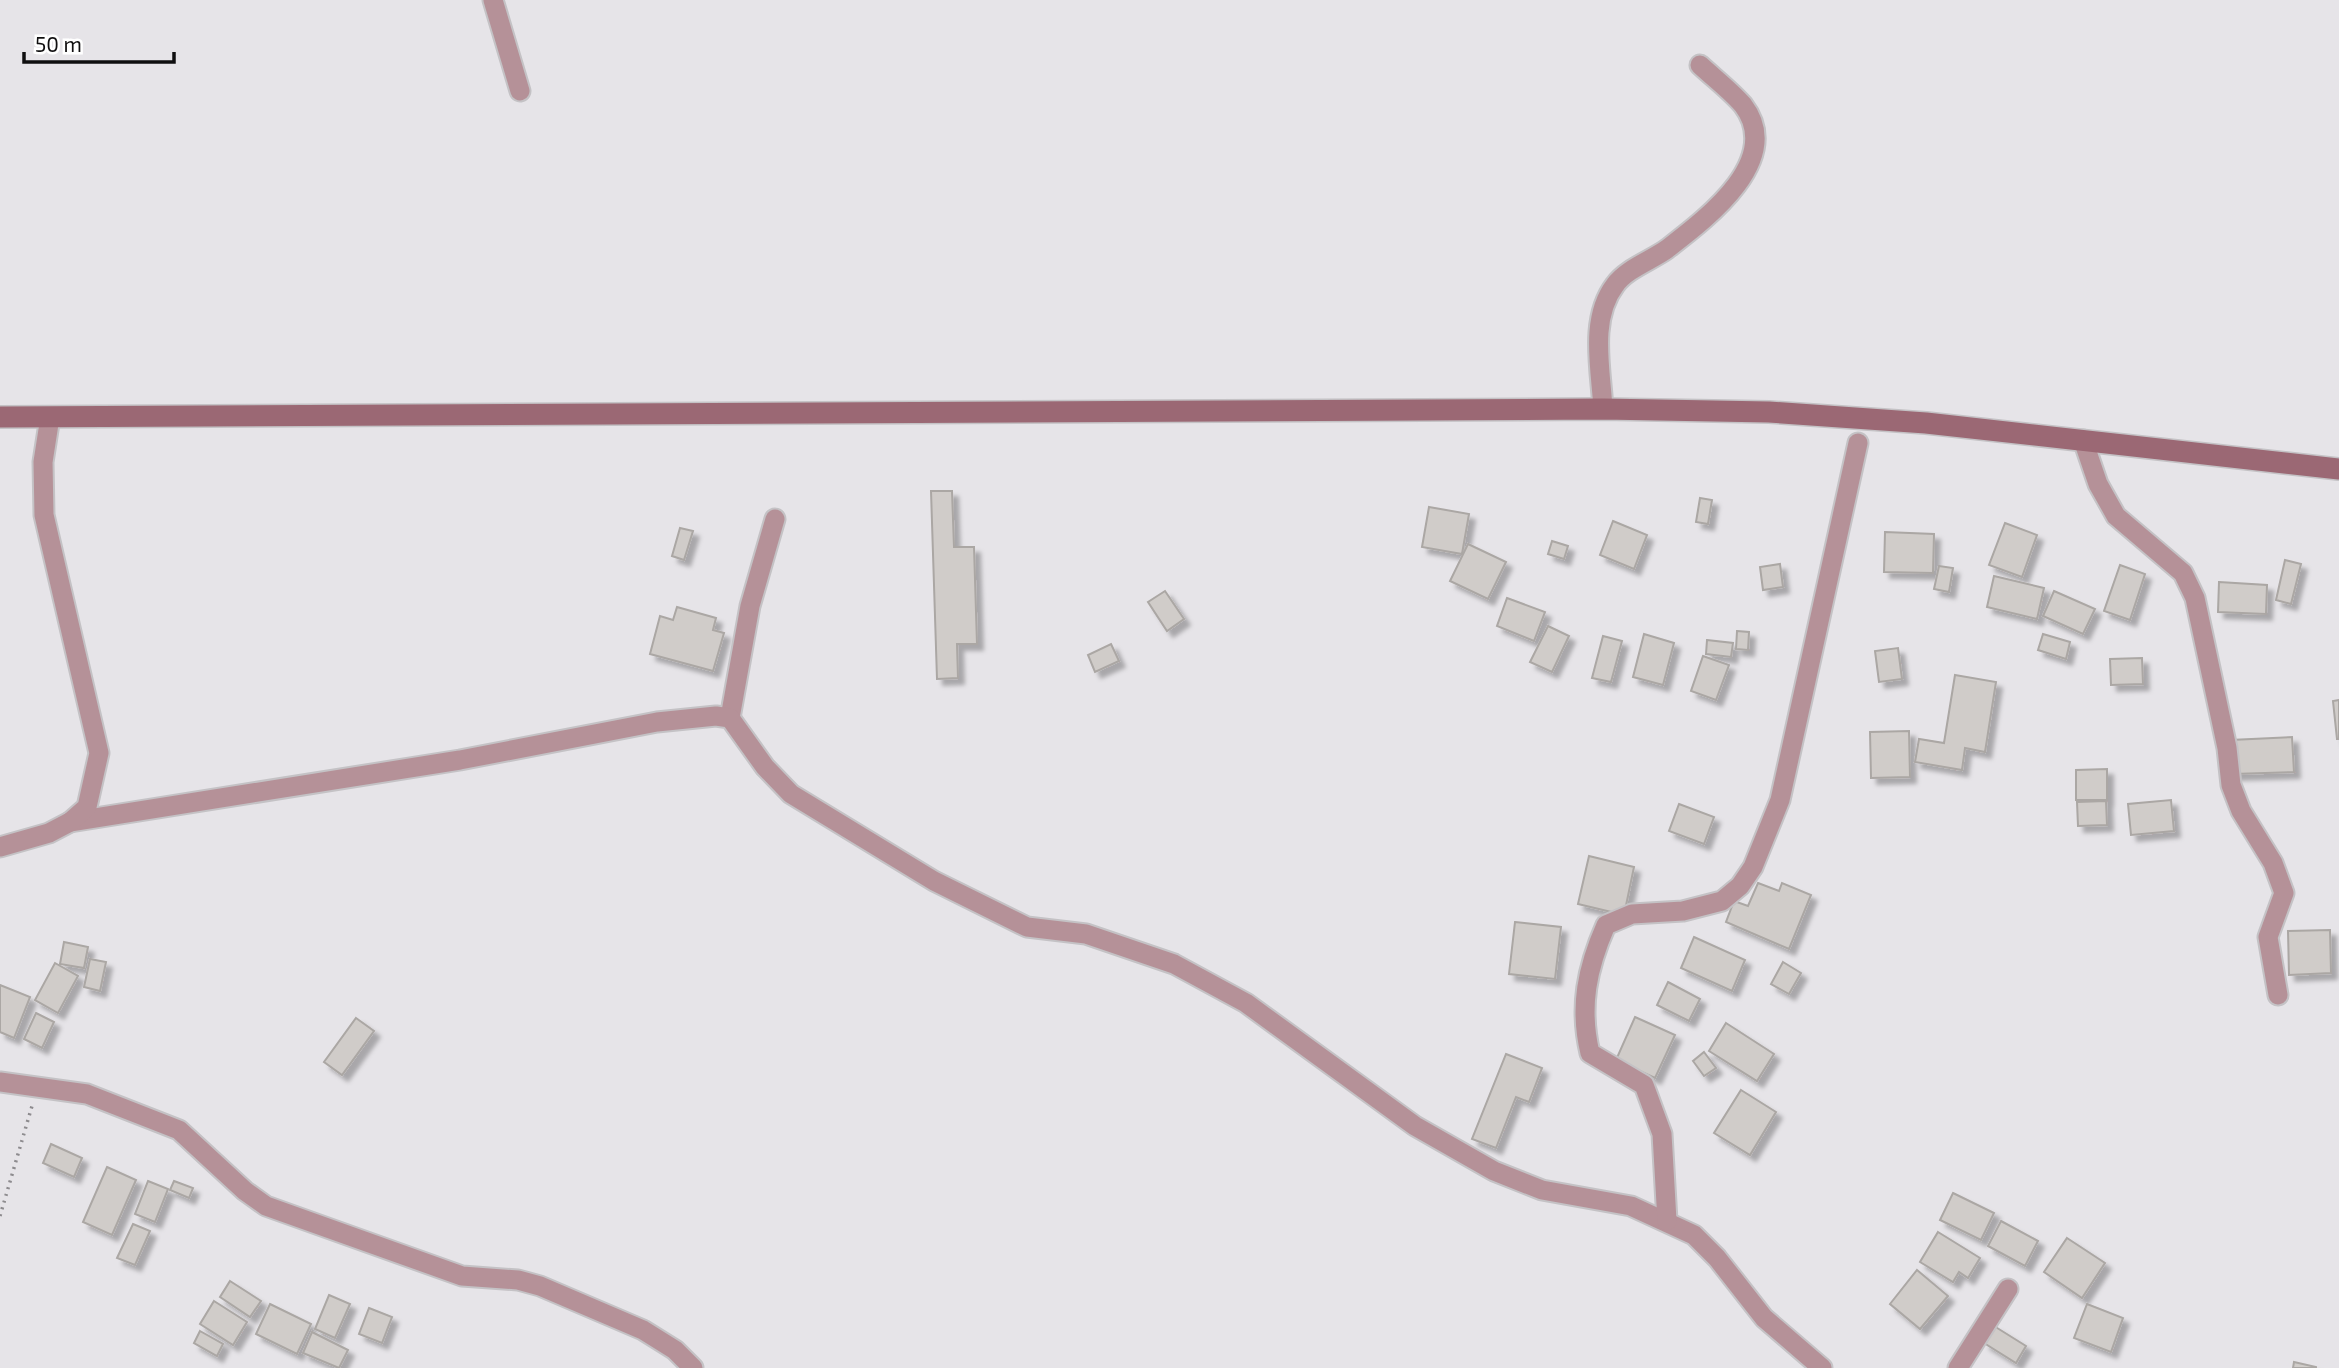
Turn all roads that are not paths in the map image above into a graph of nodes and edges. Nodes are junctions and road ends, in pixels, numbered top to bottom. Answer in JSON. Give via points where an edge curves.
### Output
{"nodes":[{"id":1,"x":493,"y":0,"type":"edge"},
{"id":2,"x":1700,"y":65,"type":"dead end"},
{"id":3,"x":520,"y":91,"type":"dead end"},
{"id":4,"x":1603,"y":409,"type":"junction"},
{"id":5,"x":0,"y":417,"type":"edge"},
{"id":6,"x":50,"y":417,"type":"junction"},
{"id":7,"x":2082,"y":440,"type":"junction"},
{"id":8,"x":1858,"y":443,"type":"dead end"},
{"id":9,"x":2339,"y":469,"type":"edge"},
{"id":10,"x":775,"y":519,"type":"dead end"},
{"id":11,"x":730,"y":718,"type":"junction"},
{"id":12,"x":82,"y":816,"type":"junction"},
{"id":13,"x":0,"y":847,"type":"edge"},
{"id":14,"x":2278,"y":995,"type":"dead end"},
{"id":15,"x":0,"y":1082,"type":"edge"},
{"id":16,"x":1667,"y":1221,"type":"junction"},
{"id":17,"x":2008,"y":1289,"type":"dead end"},
{"id":18,"x":693,"y":1368,"type":"edge"},
{"id":19,"x":1822,"y":1368,"type":"edge"},
{"id":20,"x":1958,"y":1368,"type":"edge"}],
"edges":[{"from":1,"to":3,"type":"street"},
{"from":2,"to":4,"type":"street","via":[[1743,105],[1755,144],[1749,167],[1734,191],[1668,248],[1615,283],[1598,333]]},
{"from":4,"to":6,"type":"main road"},
{"from":4,"to":7,"type":"main road","via":[[1769,412]]},
{"from":5,"to":6,"type":"main road"},
{"from":6,"to":12,"type":"street","via":[[43,462],[44,515],[99,753]]},
{"from":7,"to":9,"type":"main road"},
{"from":7,"to":14,"type":"street","via":[[2116,516],[2183,573],[2195,598],[2231,785],[2284,893],[2268,937]]},
{"from":8,"to":16,"type":"street","via":[[1780,800],[1753,867],[1722,901],[1683,911],[1632,914],[1606,925],[1586,977],[1586,1034],[1591,1054],[1644,1085],[1662,1134]]},
{"from":10,"to":11,"type":"street","via":[[750,606]]},
{"from":11,"to":12,"type":"street","via":[[657,722],[460,760]]},
{"from":11,"to":16,"type":"street","via":[[791,794],[944,887],[1027,927],[1086,934],[1174,964],[1247,1003],[1415,1126],[1494,1171],[1542,1190],[1631,1206]]},
{"from":12,"to":13,"type":"street","via":[[49,833]]},
{"from":15,"to":18,"type":"street","via":[[87,1094],[178,1130],[266,1206],[462,1276],[540,1286],[643,1330]]},
{"from":16,"to":19,"type":"street","via":[[1694,1235],[1763,1318]]},
{"from":17,"to":20,"type":"street"}]}
